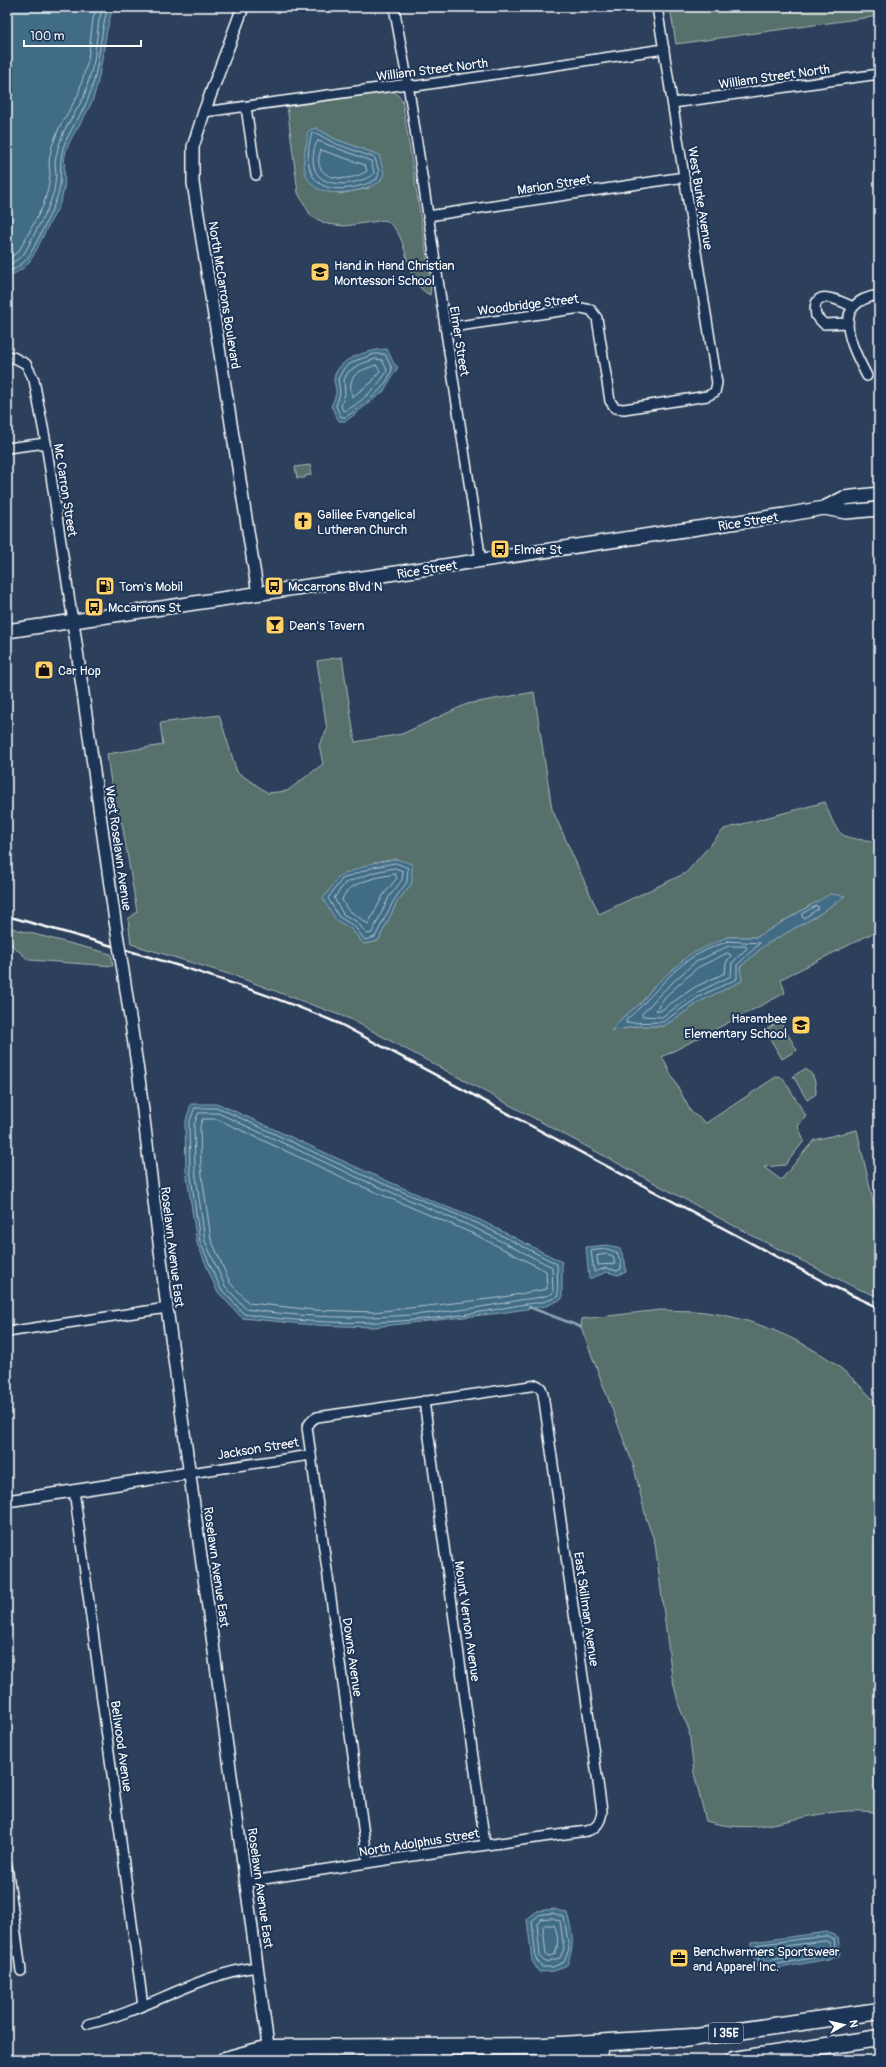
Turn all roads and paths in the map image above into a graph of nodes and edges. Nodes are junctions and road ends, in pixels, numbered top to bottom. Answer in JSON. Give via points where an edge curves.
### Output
{"nodes":[{"id":1,"x":243,"y":7,"type":"edge"},
{"id":2,"x":394,"y":7,"type":"edge"},
{"id":3,"x":657,"y":7,"type":"edge"},
{"id":4,"x":664,"y":49,"type":"junction"},
{"id":5,"x":879,"y":74,"type":"edge"},
{"id":6,"x":408,"y":84,"type":"junction"},
{"id":7,"x":673,"y":103,"type":"junction"},
{"id":8,"x":246,"y":107,"type":"junction"},
{"id":9,"x":204,"y":112,"type":"junction"},
{"id":10,"x":256,"y":175,"type":"dead end"},
{"id":11,"x":684,"y":177,"type":"junction"},
{"id":12,"x":428,"y":216,"type":"junction"},
{"id":13,"x":879,"y":295,"type":"edge"},
{"id":14,"x":853,"y":307,"type":"junction"},
{"id":15,"x":848,"y":323,"type":"junction"},
{"id":16,"x":445,"y":328,"type":"junction"},
{"id":17,"x":7,"y":358,"type":"edge"},
{"id":18,"x":867,"y":376,"type":"dead end"},
{"id":19,"x":615,"y":408,"type":"joint"},
{"id":20,"x":46,"y":443,"type":"junction"},
{"id":21,"x":7,"y":448,"type":"edge"},
{"id":22,"x":879,"y":494,"type":"edge"},
{"id":23,"x":824,"y":508,"type":"junction"},
{"id":24,"x":879,"y":509,"type":"edge"},
{"id":25,"x":481,"y":561,"type":"junction"},
{"id":26,"x":258,"y":594,"type":"junction"},
{"id":27,"x":73,"y":622,"type":"junction"},
{"id":28,"x":7,"y":631,"type":"edge"},
{"id":29,"x":138,"y":1078,"type":"joint"},
{"id":30,"x":166,"y":1308,"type":"junction"},
{"id":31,"x":7,"y":1332,"type":"edge"},
{"id":32,"x":544,"y":1394,"type":"joint"},
{"id":33,"x":424,"y":1401,"type":"junction"},
{"id":34,"x":311,"y":1454,"type":"junction"},
{"id":35,"x":190,"y":1473,"type":"junction"},
{"id":36,"x":74,"y":1490,"type":"junction"},
{"id":37,"x":7,"y":1501,"type":"edge"},
{"id":38,"x":596,"y":1826,"type":"joint"},
{"id":39,"x":485,"y":1844,"type":"junction"},
{"id":40,"x":368,"y":1863,"type":"junction"},
{"id":41,"x":7,"y":1865,"type":"edge"},
{"id":42,"x":246,"y":1882,"type":"junction"},
{"id":43,"x":257,"y":1967,"type":"junction"},
{"id":44,"x":21,"y":1971,"type":"dead end"},
{"id":45,"x":143,"y":2006,"type":"junction"},
{"id":46,"x":879,"y":2011,"type":"edge"},
{"id":47,"x":88,"y":2024,"type":"dead end"},
{"id":48,"x":693,"y":2037,"type":"junction"},
{"id":49,"x":879,"y":2038,"type":"edge"},
{"id":50,"x":269,"y":2054,"type":"edge"},
{"id":51,"x":225,"y":2060,"type":"edge"},
{"id":52,"x":551,"y":2060,"type":"edge"},
{"id":53,"x":734,"y":2060,"type":"edge"}],
"edges":[{"from":1,"to":9,"type":"street","name":"North McCarrons Boulevard"},
{"from":2,"to":6,"type":"street","name":"Elmer Street"},
{"from":3,"to":4,"type":"street","name":"West Burke Avenue"},
{"from":4,"to":6,"type":"street","name":"William Street North","via":[[416,86]]},
{"from":4,"to":7,"type":"street","name":"West Burke Avenue"},
{"from":5,"to":7,"type":"street","name":"William Street North"},
{"from":6,"to":8,"type":"street","name":"William Street North"},
{"from":6,"to":12,"type":"street","name":"Elmer Street"},
{"from":7,"to":11,"type":"street","name":"West Burke Avenue"},
{"from":8,"to":9,"type":"street","name":"William Street North"},
{"from":8,"to":10,"type":"street"},
{"from":9,"to":26,"type":"street","name":"North McCarrons Boulevard","via":[[193,147],[193,183]]},
{"from":11,"to":12,"type":"street","name":"Marion Street"},
{"from":11,"to":19,"type":"street","name":"West Burke Avenue","via":[[717,383],[715,392],[692,399],[624,409]]},
{"from":12,"to":16,"type":"street","name":"Elmer Street"},
{"from":13,"to":14,"type":"street","via":[[862,300]]},
{"from":14,"to":15,"type":"street"},
{"from":14,"to":15,"type":"street","via":[[833,297],[820,299],[816,304],[816,316],[824,324]]},
{"from":15,"to":18,"type":"street","via":[[853,349]]},
{"from":16,"to":19,"type":"street","name":"Woodbridge Street","via":[[581,308],[591,310],[597,318],[610,401]]},
{"from":16,"to":25,"type":"street","name":"Elmer Street"},
{"from":17,"to":20,"type":"street","name":"Mc Carron Street","via":[[13,357],[26,364],[34,380]]},
{"from":20,"to":21,"type":"street"},
{"from":20,"to":27,"type":"street","name":"Mc Carron Street"},
{"from":22,"to":23,"type":"main road","name":"Rice Street","via":[[844,498]]},
{"from":23,"to":24,"type":"main road","name":"Rice Street","via":[[846,512]]},
{"from":23,"to":25,"type":"main road","name":"Rice Street"},
{"from":25,"to":26,"type":"main road","name":"Rice Street"},
{"from":26,"to":27,"type":"main road","name":"Rice Street"},
{"from":27,"to":28,"type":"main road","name":"Rice Street"},
{"from":27,"to":29,"type":"street","name":"West Roselawn Avenue","bridge":true},
{"from":29,"to":30,"type":"street","name":"Roselawn Avenue East"},
{"from":30,"to":31,"type":"street"},
{"from":30,"to":35,"type":"street","name":"Roselawn Avenue East"},
{"from":32,"to":33,"type":"street","name":"Jackson Street","via":[[541,1388],[534,1385]]},
{"from":32,"to":38,"type":"street","name":"East Skillman Avenue","via":[[602,1811],[601,1820]]},
{"from":33,"to":34,"type":"street","name":"Jackson Street","via":[[314,1418],[308,1427]]},
{"from":33,"to":39,"type":"street","name":"Mount Vernon Avenue"},
{"from":34,"to":35,"type":"street","name":"Jackson Street"},
{"from":34,"to":40,"type":"street","name":"Downs Avenue"},
{"from":35,"to":36,"type":"street","name":"Jackson Street"},
{"from":35,"to":42,"type":"street","name":"Roselawn Avenue East"},
{"from":36,"to":37,"type":"street","name":"Jackson Street"},
{"from":36,"to":45,"type":"street","name":"Bellwood Avenue"},
{"from":38,"to":39,"type":"street","name":"North Adolphus Street","via":[[587,1831]]},
{"from":39,"to":40,"type":"street","name":"North Adolphus Street"},
{"from":40,"to":42,"type":"street","name":"North Adolphus Street"},
{"from":41,"to":44,"type":"street"},
{"from":42,"to":43,"type":"street","name":"Roselawn Avenue East"},
{"from":43,"to":45,"type":"street","via":[[223,1973]]},
{"from":43,"to":50,"type":"street","name":"Roselawn Avenue East"},
{"from":45,"to":47,"type":"street"},
{"from":46,"to":48,"type":"highway","number":"I 35E"},
{"from":48,"to":50,"type":"highway","via":[[544,2046]]},
{"from":48,"to":52,"type":"highway","number":"I 35E"},
{"from":49,"to":53,"type":"highway","number":"I 35E"},
{"from":50,"to":51,"type":"highway"}]}
